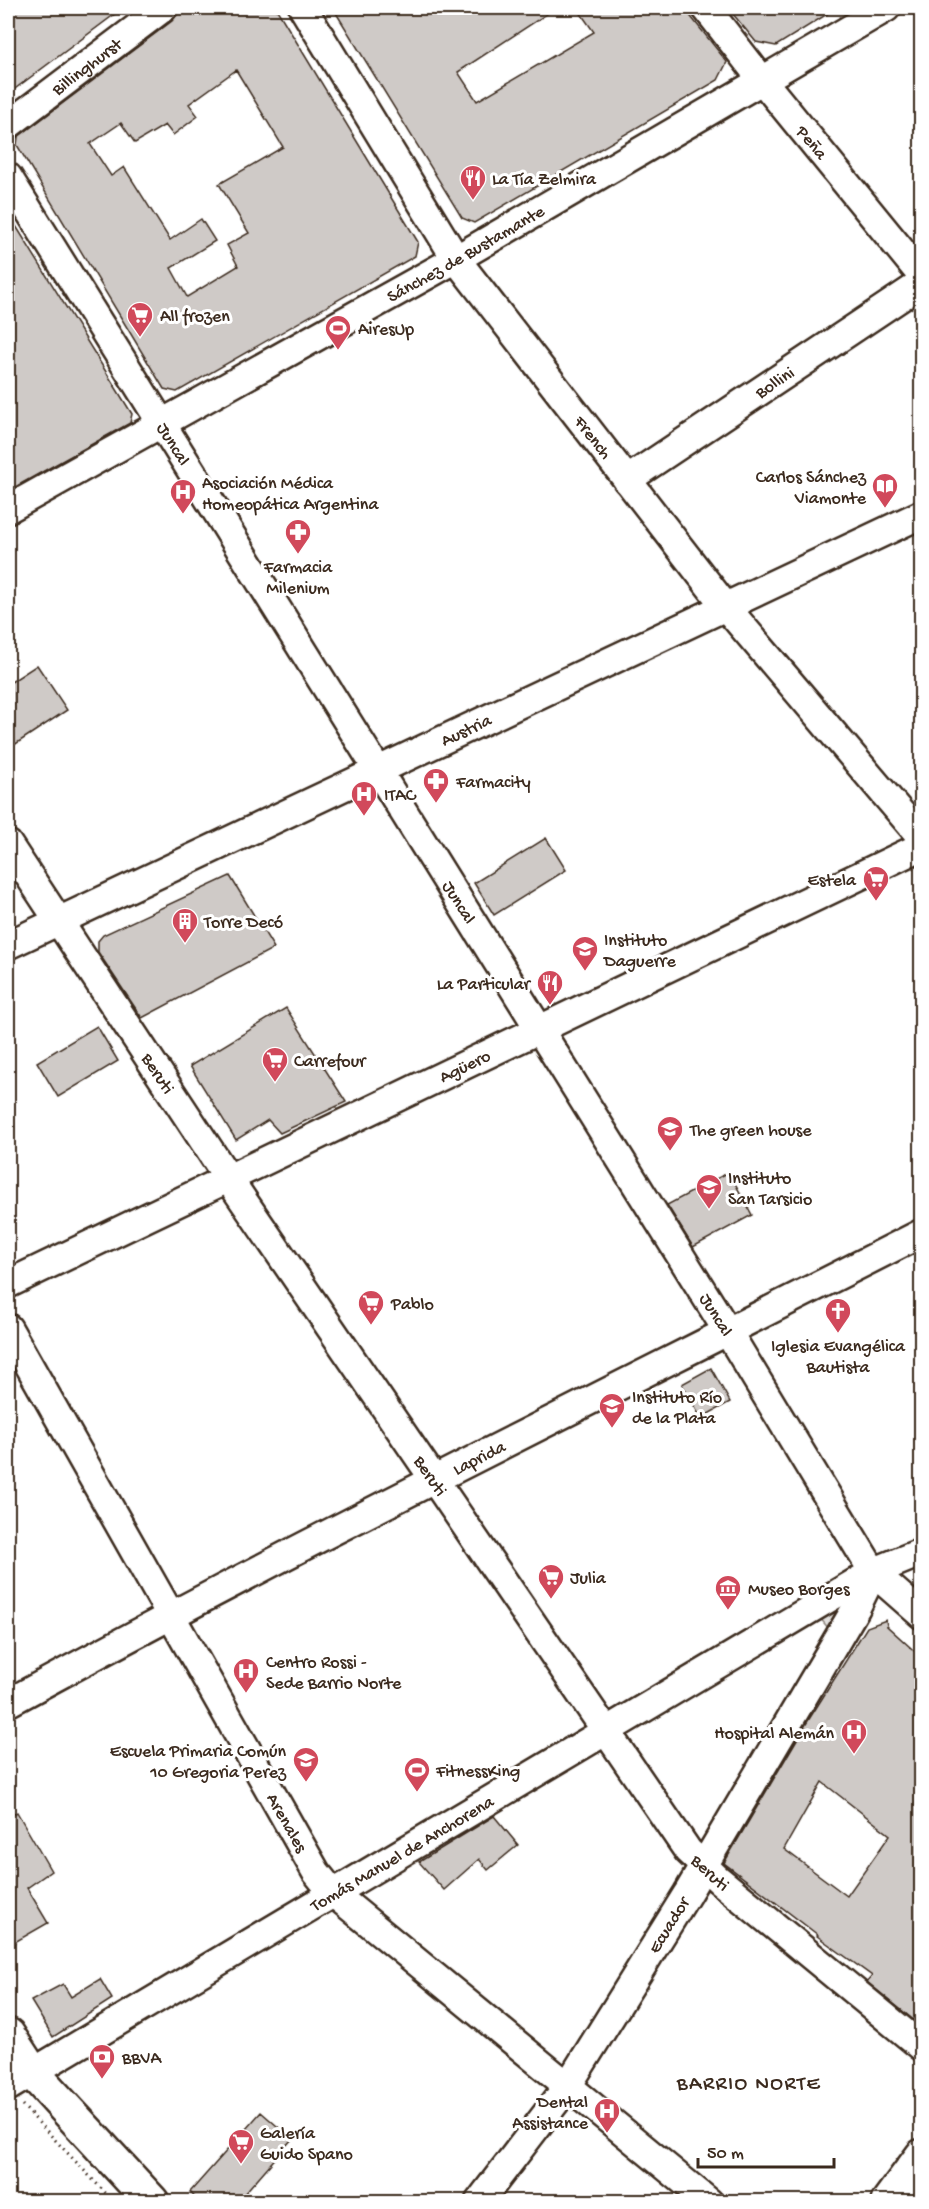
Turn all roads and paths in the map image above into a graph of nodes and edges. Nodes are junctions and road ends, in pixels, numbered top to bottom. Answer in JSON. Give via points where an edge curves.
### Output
{"nodes":[{"id":1,"x":163,"y":8,"type":"edge"},
{"id":2,"x":303,"y":8,"type":"edge"},
{"id":3,"x":706,"y":8,"type":"edge"},
{"id":4,"x":886,"y":8,"type":"edge"},
{"id":5,"x":762,"y":80,"type":"junction"},
{"id":6,"x":8,"y":124,"type":"edge"},
{"id":7,"x":8,"y":177,"type":"edge"},
{"id":8,"x":456,"y":259,"type":"junction"},
{"id":9,"x":921,"y":276,"type":"edge"},
{"id":10,"x":921,"y":283,"type":"edge"},
{"id":11,"x":160,"y":424,"type":"junction"},
{"id":12,"x":627,"y":480,"type":"junction"},
{"id":13,"x":8,"y":509,"type":"edge"},
{"id":14,"x":921,"y":514,"type":"edge"},
{"id":15,"x":725,"y":606,"type":"junction"},
{"id":16,"x":378,"y":769,"type":"junction"},
{"id":17,"x":921,"y":838,"type":"edge"},
{"id":18,"x":8,"y":844,"type":"edge"},
{"id":19,"x":921,"y":846,"type":"edge"},
{"id":20,"x":57,"y":921,"type":"junction"},
{"id":21,"x":8,"y":945,"type":"edge"},
{"id":22,"x":540,"y":1030,"type":"junction"},
{"id":23,"x":228,"y":1178,"type":"junction"},
{"id":24,"x":921,"y":1233,"type":"edge"},
{"id":25,"x":8,"y":1284,"type":"edge"},
{"id":26,"x":8,"y":1328,"type":"edge"},
{"id":27,"x":728,"y":1332,"type":"junction"},
{"id":28,"x":433,"y":1479,"type":"junction"},
{"id":29,"x":921,"y":1552,"type":"edge"},
{"id":30,"x":873,"y":1572,"type":"junction"},
{"id":31,"x":170,"y":1614,"type":"junction"},
{"id":32,"x":921,"y":1616,"type":"edge"},
{"id":33,"x":799,"y":1617,"type":"junction"},
{"id":34,"x":828,"y":1655,"type":"junction"},
{"id":35,"x":8,"y":1703,"type":"edge"},
{"id":36,"x":605,"y":1731,"type":"junction"},
{"id":37,"x":703,"y":1866,"type":"junction"},
{"id":38,"x":333,"y":1893,"type":"junction"},
{"id":39,"x":8,"y":2035,"type":"edge"},
{"id":40,"x":921,"y":2047,"type":"edge"},
{"id":41,"x":19,"y":2087,"type":"edge"},
{"id":42,"x":567,"y":2087,"type":"junction"},
{"id":43,"x":921,"y":2156,"type":"edge"},
{"id":44,"x":114,"y":2202,"type":"edge"},
{"id":45,"x":152,"y":2202,"type":"edge"},
{"id":46,"x":478,"y":2202,"type":"edge"},
{"id":47,"x":709,"y":2202,"type":"edge"},
{"id":48,"x":888,"y":2202,"type":"edge"}],
"edges":[{"from":1,"to":6,"type":"street","name":"Billinghurst"},
{"from":2,"to":8,"type":"street","name":"French"},
{"from":3,"to":5,"type":"street","name":"Peña"},
{"from":4,"to":5,"type":"street","name":"Sánchez de Bustamante"},
{"from":5,"to":8,"type":"street","name":"Sánchez de Bustamante"},
{"from":5,"to":9,"type":"street","name":"Peña"},
{"from":7,"to":11,"type":"street","name":"Juncal"},
{"from":8,"to":11,"type":"street","name":"Sánchez de Bustamante"},
{"from":8,"to":12,"type":"street","name":"French"},
{"from":10,"to":12,"type":"street","name":"Bollini"},
{"from":11,"to":13,"type":"street","name":"Sánchez de Bustamante"},
{"from":11,"to":16,"type":"street","name":"Juncal"},
{"from":12,"to":15,"type":"street","name":"French"},
{"from":14,"to":15,"type":"street","name":"Austria"},
{"from":15,"to":16,"type":"street","name":"Austria"},
{"from":15,"to":17,"type":"street","name":"French"},
{"from":16,"to":20,"type":"street","name":"Austria"},
{"from":16,"to":22,"type":"street","name":"Juncal"},
{"from":18,"to":20,"type":"street","name":"Beruti"},
{"from":19,"to":22,"type":"street","name":"Agüero"},
{"from":20,"to":21,"type":"street","name":"Austria"},
{"from":20,"to":23,"type":"street","name":"Beruti"},
{"from":22,"to":23,"type":"street","name":"Agüero"},
{"from":22,"to":27,"type":"street","name":"Juncal"},
{"from":23,"to":25,"type":"street","name":"Agüero"},
{"from":23,"to":28,"type":"street","name":"Beruti"},
{"from":24,"to":27,"type":"street","name":"Laprida"},
{"from":26,"to":31,"type":"street","name":"Arenales"},
{"from":27,"to":28,"type":"street","name":"Laprida"},
{"from":27,"to":30,"type":"street","name":"Juncal"},
{"from":28,"to":31,"type":"street","name":"Laprida"},
{"from":28,"to":36,"type":"street","name":"Beruti"},
{"from":29,"to":30,"type":"street","name":"Tomás Manuel de Anchorena"},
{"from":30,"to":32,"type":"street","name":"Juncal"},
{"from":30,"to":33,"type":"street","name":"Tomás Manuel de Anchorena"},
{"from":30,"to":34,"type":"street","name":"Ecuador"},
{"from":31,"to":35,"type":"street","name":"Laprida"},
{"from":31,"to":38,"type":"street","name":"Arenales","via":[[316,1872]]},
{"from":33,"to":34,"type":"street","via":[[807,1616],[822,1624],[830,1640]]},
{"from":33,"to":36,"type":"street","name":"Tomás Manuel de Anchorena"},
{"from":34,"to":37,"type":"street","name":"Ecuador"},
{"from":36,"to":37,"type":"street","name":"Beruti","via":[[687,1851]]},
{"from":36,"to":38,"type":"street","name":"Tomás Manuel de Anchorena"},
{"from":37,"to":40,"type":"street","name":"Beruti"},
{"from":37,"to":42,"type":"street","name":"Ecuador"},
{"from":38,"to":41,"type":"street","name":"Tomás Manuel de Anchorena"},
{"from":38,"to":42,"type":"street","name":"Arenales"},
{"from":39,"to":41,"type":"main road"},
{"from":41,"to":44,"type":"path","via":[[23,2105]]},
{"from":41,"to":45,"type":"main road"},
{"from":42,"to":46,"type":"street","name":"Ecuador"},
{"from":42,"to":47,"type":"street","name":"Arenales"},
{"from":43,"to":48,"type":"main road"}]}
